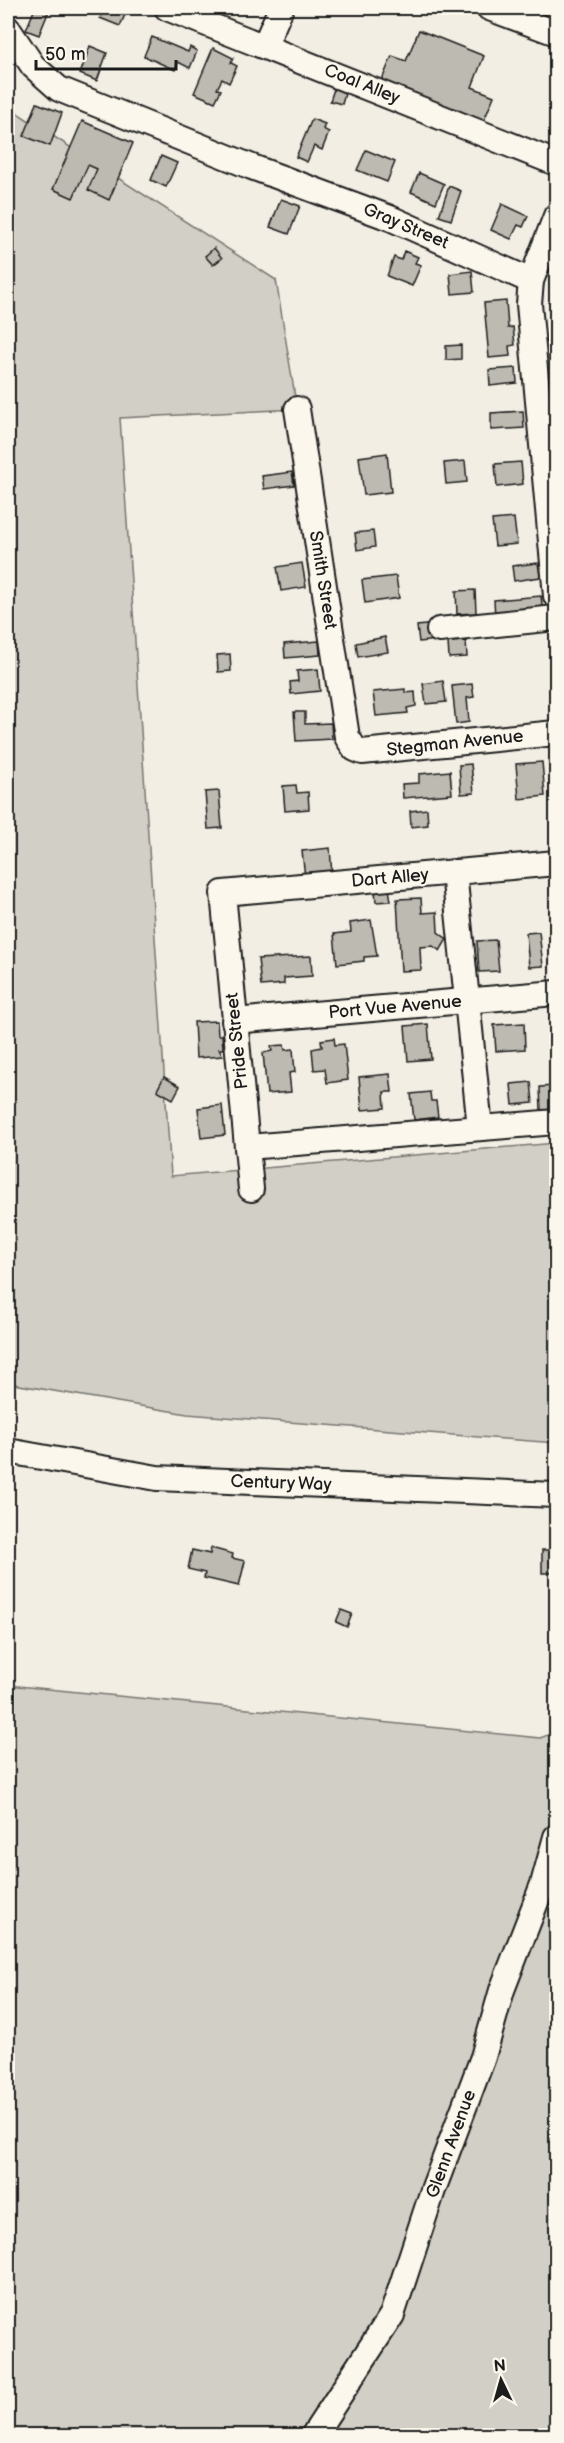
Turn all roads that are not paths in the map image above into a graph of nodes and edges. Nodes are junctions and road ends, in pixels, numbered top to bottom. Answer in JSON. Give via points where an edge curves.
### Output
{"nodes":[{"id":1,"x":167,"y":8,"type":"edge"},
{"id":2,"x":281,"y":8,"type":"edge"},
{"id":3,"x":489,"y":8,"type":"edge"},
{"id":4,"x":8,"y":29,"type":"edge"},
{"id":5,"x":556,"y":33,"type":"edge"},
{"id":6,"x":265,"y":45,"type":"junction"},
{"id":7,"x":556,"y":162,"type":"edge"},
{"id":8,"x":556,"y":216,"type":"edge"},
{"id":9,"x":531,"y":281,"type":"junction"},
{"id":10,"x":297,"y":409,"type":"dead end"},
{"id":11,"x":556,"y":596,"type":"edge"},
{"id":12,"x":556,"y":618,"type":"edge"},
{"id":13,"x":440,"y":630,"type":"dead end"},
{"id":14,"x":556,"y":733,"type":"edge"},
{"id":15,"x":354,"y":749,"type":"joint"},
{"id":16,"x":556,"y":863,"type":"edge"},
{"id":17,"x":454,"y":872,"type":"junction"},
{"id":18,"x":223,"y":893,"type":"joint"},
{"id":19,"x":556,"y":993,"type":"edge"},
{"id":20,"x":468,"y":1000,"type":"junction"},
{"id":21,"x":234,"y":1022,"type":"junction"},
{"id":22,"x":556,"y":1122,"type":"edge"},
{"id":23,"x":480,"y":1128,"type":"junction"},
{"id":24,"x":247,"y":1147,"type":"junction"},
{"id":25,"x":251,"y":1189,"type":"dead end"},
{"id":26,"x":8,"y":1451,"type":"edge"},
{"id":27,"x":556,"y":1495,"type":"edge"},
{"id":28,"x":556,"y":1837,"type":"edge"},
{"id":29,"x":313,"y":2436,"type":"edge"}],
"edges":[{"from":1,"to":6,"type":"street","name":"Coal Alley"},
{"from":2,"to":6,"type":"street"},
{"from":3,"to":5,"type":"street"},
{"from":4,"to":9,"type":"street","name":"Gray Street","via":[[33,66],[59,89],[390,218]]},
{"from":6,"to":7,"type":"street","name":"Coal Alley"},
{"from":8,"to":9,"type":"street"},
{"from":9,"to":11,"type":"street","via":[[529,304]]},
{"from":10,"to":15,"type":"street","name":"Smith Street","via":[[347,737]]},
{"from":12,"to":13,"type":"street"},
{"from":14,"to":15,"type":"street","name":"Stegman Avenue","via":[[362,752]]},
{"from":16,"to":17,"type":"street","name":"Dart Alley"},
{"from":17,"to":18,"type":"street","name":"Dart Alley"},
{"from":17,"to":20,"type":"street"},
{"from":18,"to":21,"type":"street","name":"Pride Street"},
{"from":19,"to":20,"type":"street","name":"Port Vue Avenue"},
{"from":20,"to":21,"type":"street","name":"Port Vue Avenue"},
{"from":20,"to":23,"type":"street"},
{"from":21,"to":24,"type":"street","name":"Pride Street"},
{"from":22,"to":23,"type":"street"},
{"from":23,"to":24,"type":"street"},
{"from":24,"to":25,"type":"street","name":"Pride Street"},
{"from":26,"to":27,"type":"street","name":"Century Way","via":[[157,1478]]},
{"from":28,"to":29,"type":"street","name":"Glenn Avenue","via":[[392,2316]]}]}
